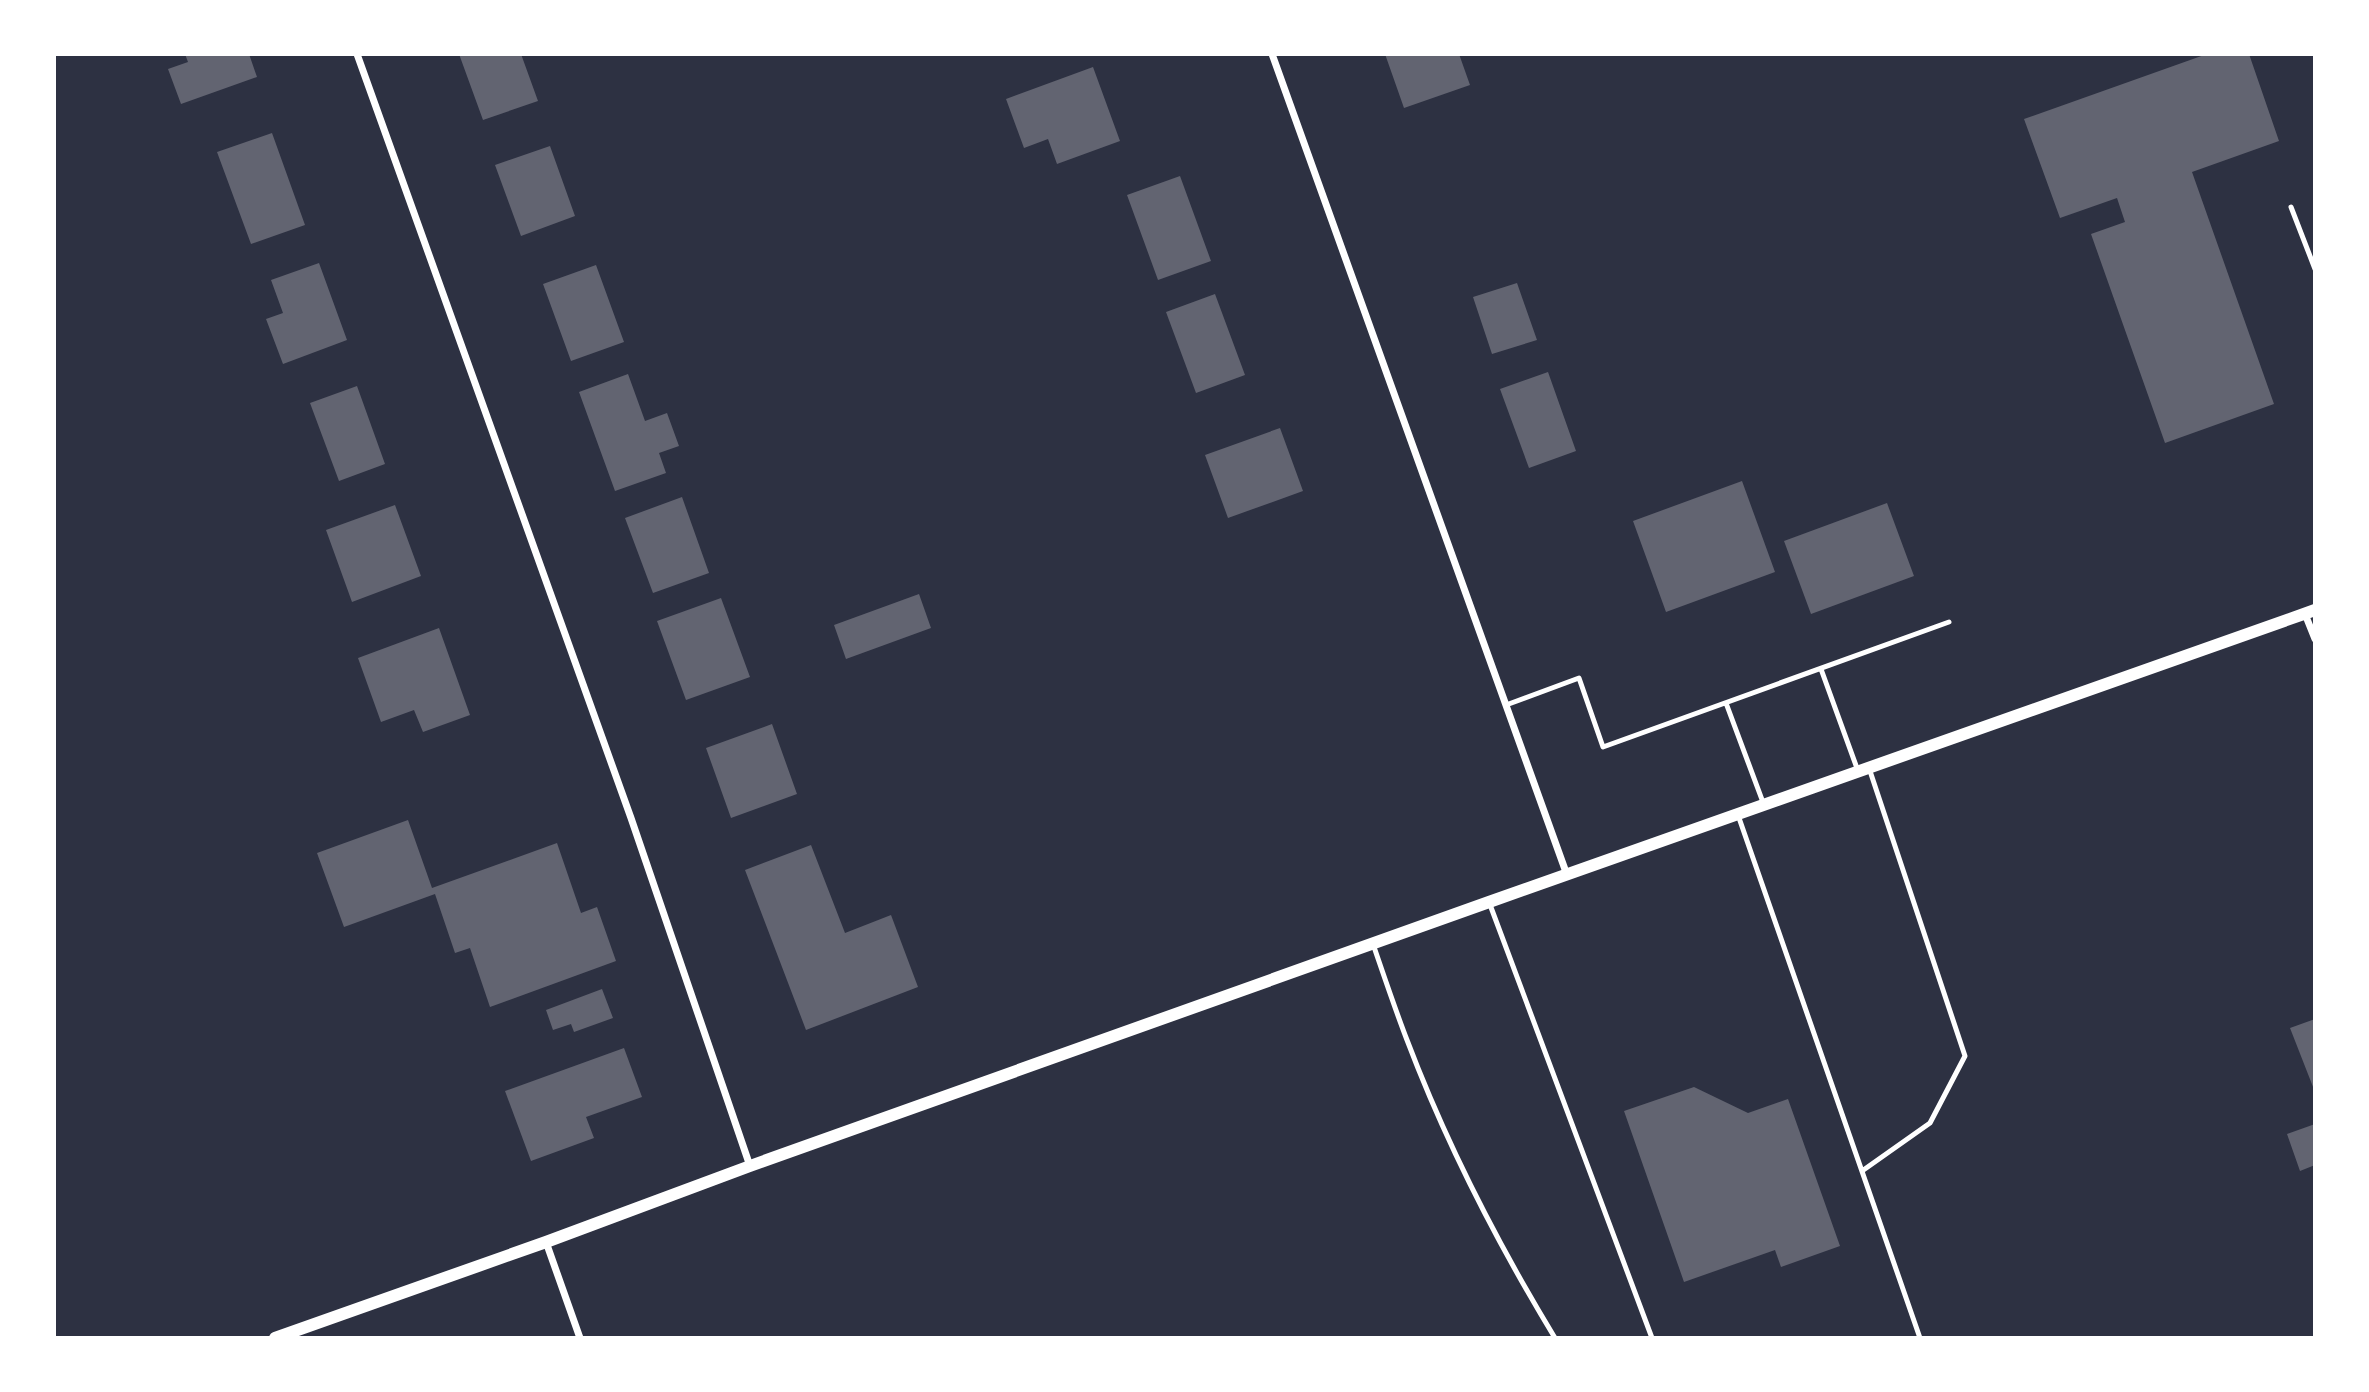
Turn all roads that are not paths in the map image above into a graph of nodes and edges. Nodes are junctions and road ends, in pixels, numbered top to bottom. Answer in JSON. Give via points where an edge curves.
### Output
{"nodes":[{"id":1,"x":357,"y":54,"type":"edge"},
{"id":2,"x":1272,"y":54,"type":"edge"},
{"id":3,"x":2291,"y":208,"type":"dead end"},
{"id":4,"x":2315,"y":270,"type":"edge"},
{"id":5,"x":2310,"y":612,"type":"edge"},
{"id":6,"x":1949,"y":622,"type":"dead end"},
{"id":7,"x":2315,"y":639,"type":"edge"},
{"id":8,"x":1821,"y":669,"type":"junction"},
{"id":9,"x":1726,"y":702,"type":"junction"},
{"id":10,"x":1506,"y":705,"type":"junction"},
{"id":11,"x":1863,"y":770,"type":"junction"},
{"id":12,"x":1764,"y":805,"type":"junction"},
{"id":13,"x":1738,"y":814,"type":"junction"},
{"id":14,"x":1567,"y":875,"type":"junction"},
{"id":15,"x":1489,"y":902,"type":"junction"},
{"id":16,"x":1373,"y":944,"type":"junction"},
{"id":17,"x":750,"y":1166,"type":"junction"},
{"id":18,"x":1862,"y":1171,"type":"junction"},
{"id":19,"x":546,"y":1242,"type":"junction"},
{"id":20,"x":275,"y":1338,"type":"edge"},
{"id":21,"x":580,"y":1338,"type":"edge"},
{"id":22,"x":1555,"y":1338,"type":"edge"},
{"id":23,"x":1652,"y":1338,"type":"edge"},
{"id":24,"x":1920,"y":1338,"type":"edge"}],
"edges":[{"from":1,"to":17,"type":"street","via":[[631,818]]},
{"from":2,"to":10,"type":"street"},
{"from":3,"to":4,"type":"lane"},
{"from":5,"to":7,"type":"street"},
{"from":5,"to":11,"type":"street"},
{"from":6,"to":8,"type":"lane"},
{"from":8,"to":9,"type":"lane"},
{"from":8,"to":11,"type":"lane"},
{"from":9,"to":10,"type":"lane","via":[[1603,747],[1579,678]]},
{"from":9,"to":12,"type":"lane"},
{"from":10,"to":14,"type":"street"},
{"from":11,"to":12,"type":"street"},
{"from":11,"to":18,"type":"lane","via":[[1965,1056],[1930,1123]]},
{"from":12,"to":13,"type":"street"},
{"from":13,"to":14,"type":"street"},
{"from":13,"to":18,"type":"lane"},
{"from":14,"to":15,"type":"street"},
{"from":15,"to":16,"type":"street"},
{"from":15,"to":23,"type":"lane"},
{"from":16,"to":17,"type":"street"},
{"from":16,"to":22,"type":"lane","via":[[1450,1142]]},
{"from":17,"to":19,"type":"street"},
{"from":18,"to":24,"type":"lane"},
{"from":19,"to":20,"type":"street"},
{"from":19,"to":21,"type":"street"}]}
